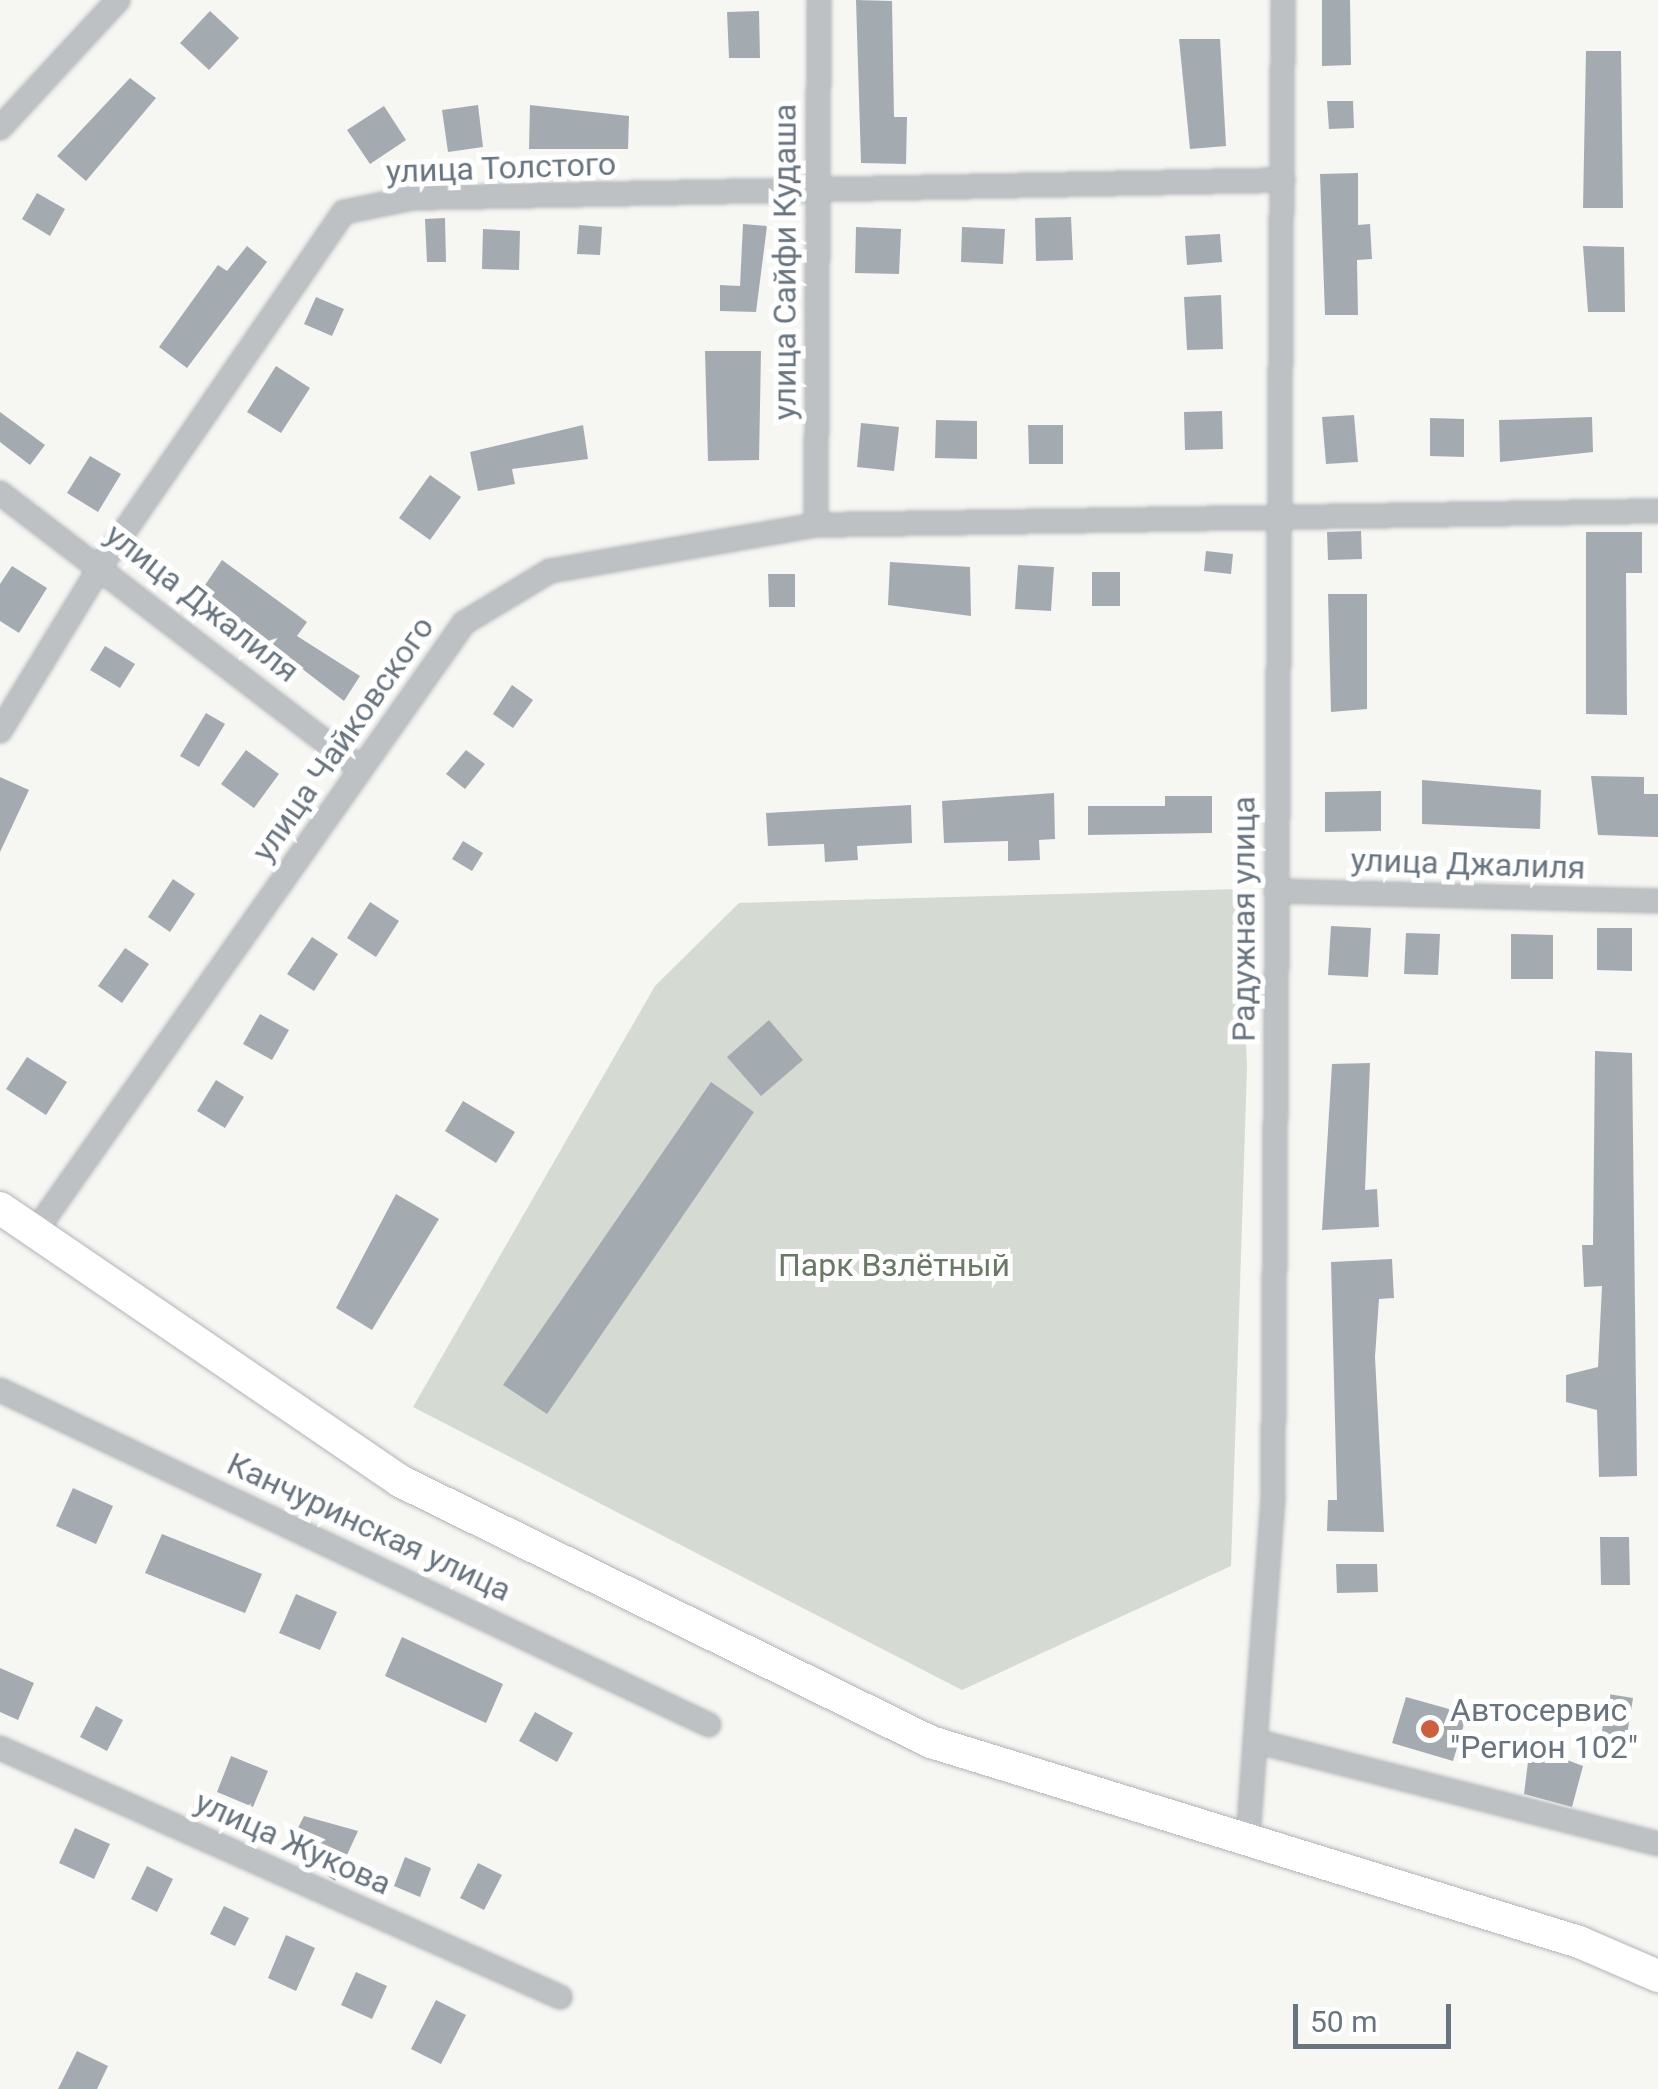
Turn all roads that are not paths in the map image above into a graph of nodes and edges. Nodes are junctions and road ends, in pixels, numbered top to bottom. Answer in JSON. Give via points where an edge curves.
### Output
{"nodes":[{"id":1,"x":118,"y":0,"type":"edge"},
{"id":2,"x":819,"y":0,"type":"edge"},
{"id":3,"x":1283,"y":0,"type":"edge"},
{"id":4,"x":0,"y":128,"type":"edge"},
{"id":5,"x":1283,"y":180,"type":"junction"},
{"id":6,"x":818,"y":193,"type":"junction"},
{"id":7,"x":0,"y":492,"type":"edge"},
{"id":8,"x":1658,"y":510,"type":"edge"},
{"id":9,"x":1281,"y":516,"type":"junction"},
{"id":10,"x":816,"y":524,"type":"junction"},
{"id":11,"x":102,"y":564,"type":"junction"},
{"id":12,"x":0,"y":730,"type":"edge"},
{"id":13,"x":361,"y":769,"type":"junction"},
{"id":14,"x":1276,"y":891,"type":"junction"},
{"id":15,"x":1658,"y":901,"type":"edge"},
{"id":16,"x":0,"y":1208,"type":"edge"},
{"id":17,"x":35,"y":1232,"type":"junction"},
{"id":18,"x":0,"y":1390,"type":"edge"},
{"id":19,"x":710,"y":1725,"type":"dead end"},
{"id":20,"x":1256,"y":1741,"type":"junction"},
{"id":21,"x":0,"y":1748,"type":"edge"},
{"id":22,"x":1248,"y":1838,"type":"junction"},
{"id":23,"x":1658,"y":1844,"type":"edge"},
{"id":24,"x":1658,"y":1976,"type":"edge"},
{"id":25,"x":560,"y":1997,"type":"dead end"}],
"edges":[{"from":1,"to":4,"type":"street"},
{"from":2,"to":6,"type":"street","name":"улица Сайфи Кудаша"},
{"from":3,"to":5,"type":"street","name":"Радужная улица"},
{"from":5,"to":6,"type":"street","name":"улица Толстого"},
{"from":5,"to":9,"type":"street","name":"Радужная улица"},
{"from":6,"to":10,"type":"street","name":"улица Сайфи Кудаша"},
{"from":6,"to":11,"type":"street","name":"улица Толстого","via":[[412,198],[344,212]]},
{"from":7,"to":11,"type":"street","name":"улица Джалиля"},
{"from":8,"to":9,"type":"street","name":"улица Чайковского"},
{"from":9,"to":10,"type":"street","name":"улица Чайковского"},
{"from":9,"to":14,"type":"street","name":"Радужная улица"},
{"from":10,"to":13,"type":"street","name":"улица Чайковского","via":[[550,571],[464,623]]},
{"from":11,"to":12,"type":"street","name":"улица Толстого"},
{"from":11,"to":13,"type":"street","name":"улица Джалиля"},
{"from":13,"to":17,"type":"street","name":"улица Чайковского"},
{"from":14,"to":15,"type":"street","name":"улица Джалиля"},
{"from":14,"to":20,"type":"street","name":"Радужная улица","via":[[1273,1500]]},
{"from":16,"to":17,"type":"main road"},
{"from":17,"to":22,"type":"main road","via":[[400,1481],[931,1742]]},
{"from":18,"to":19,"type":"street","name":"Канчуринская улица"},
{"from":20,"to":22,"type":"street","name":"Радужная улица"},
{"from":20,"to":23,"type":"street"},
{"from":21,"to":25,"type":"street","name":"улица Жукова"},
{"from":22,"to":24,"type":"main road"}]}
